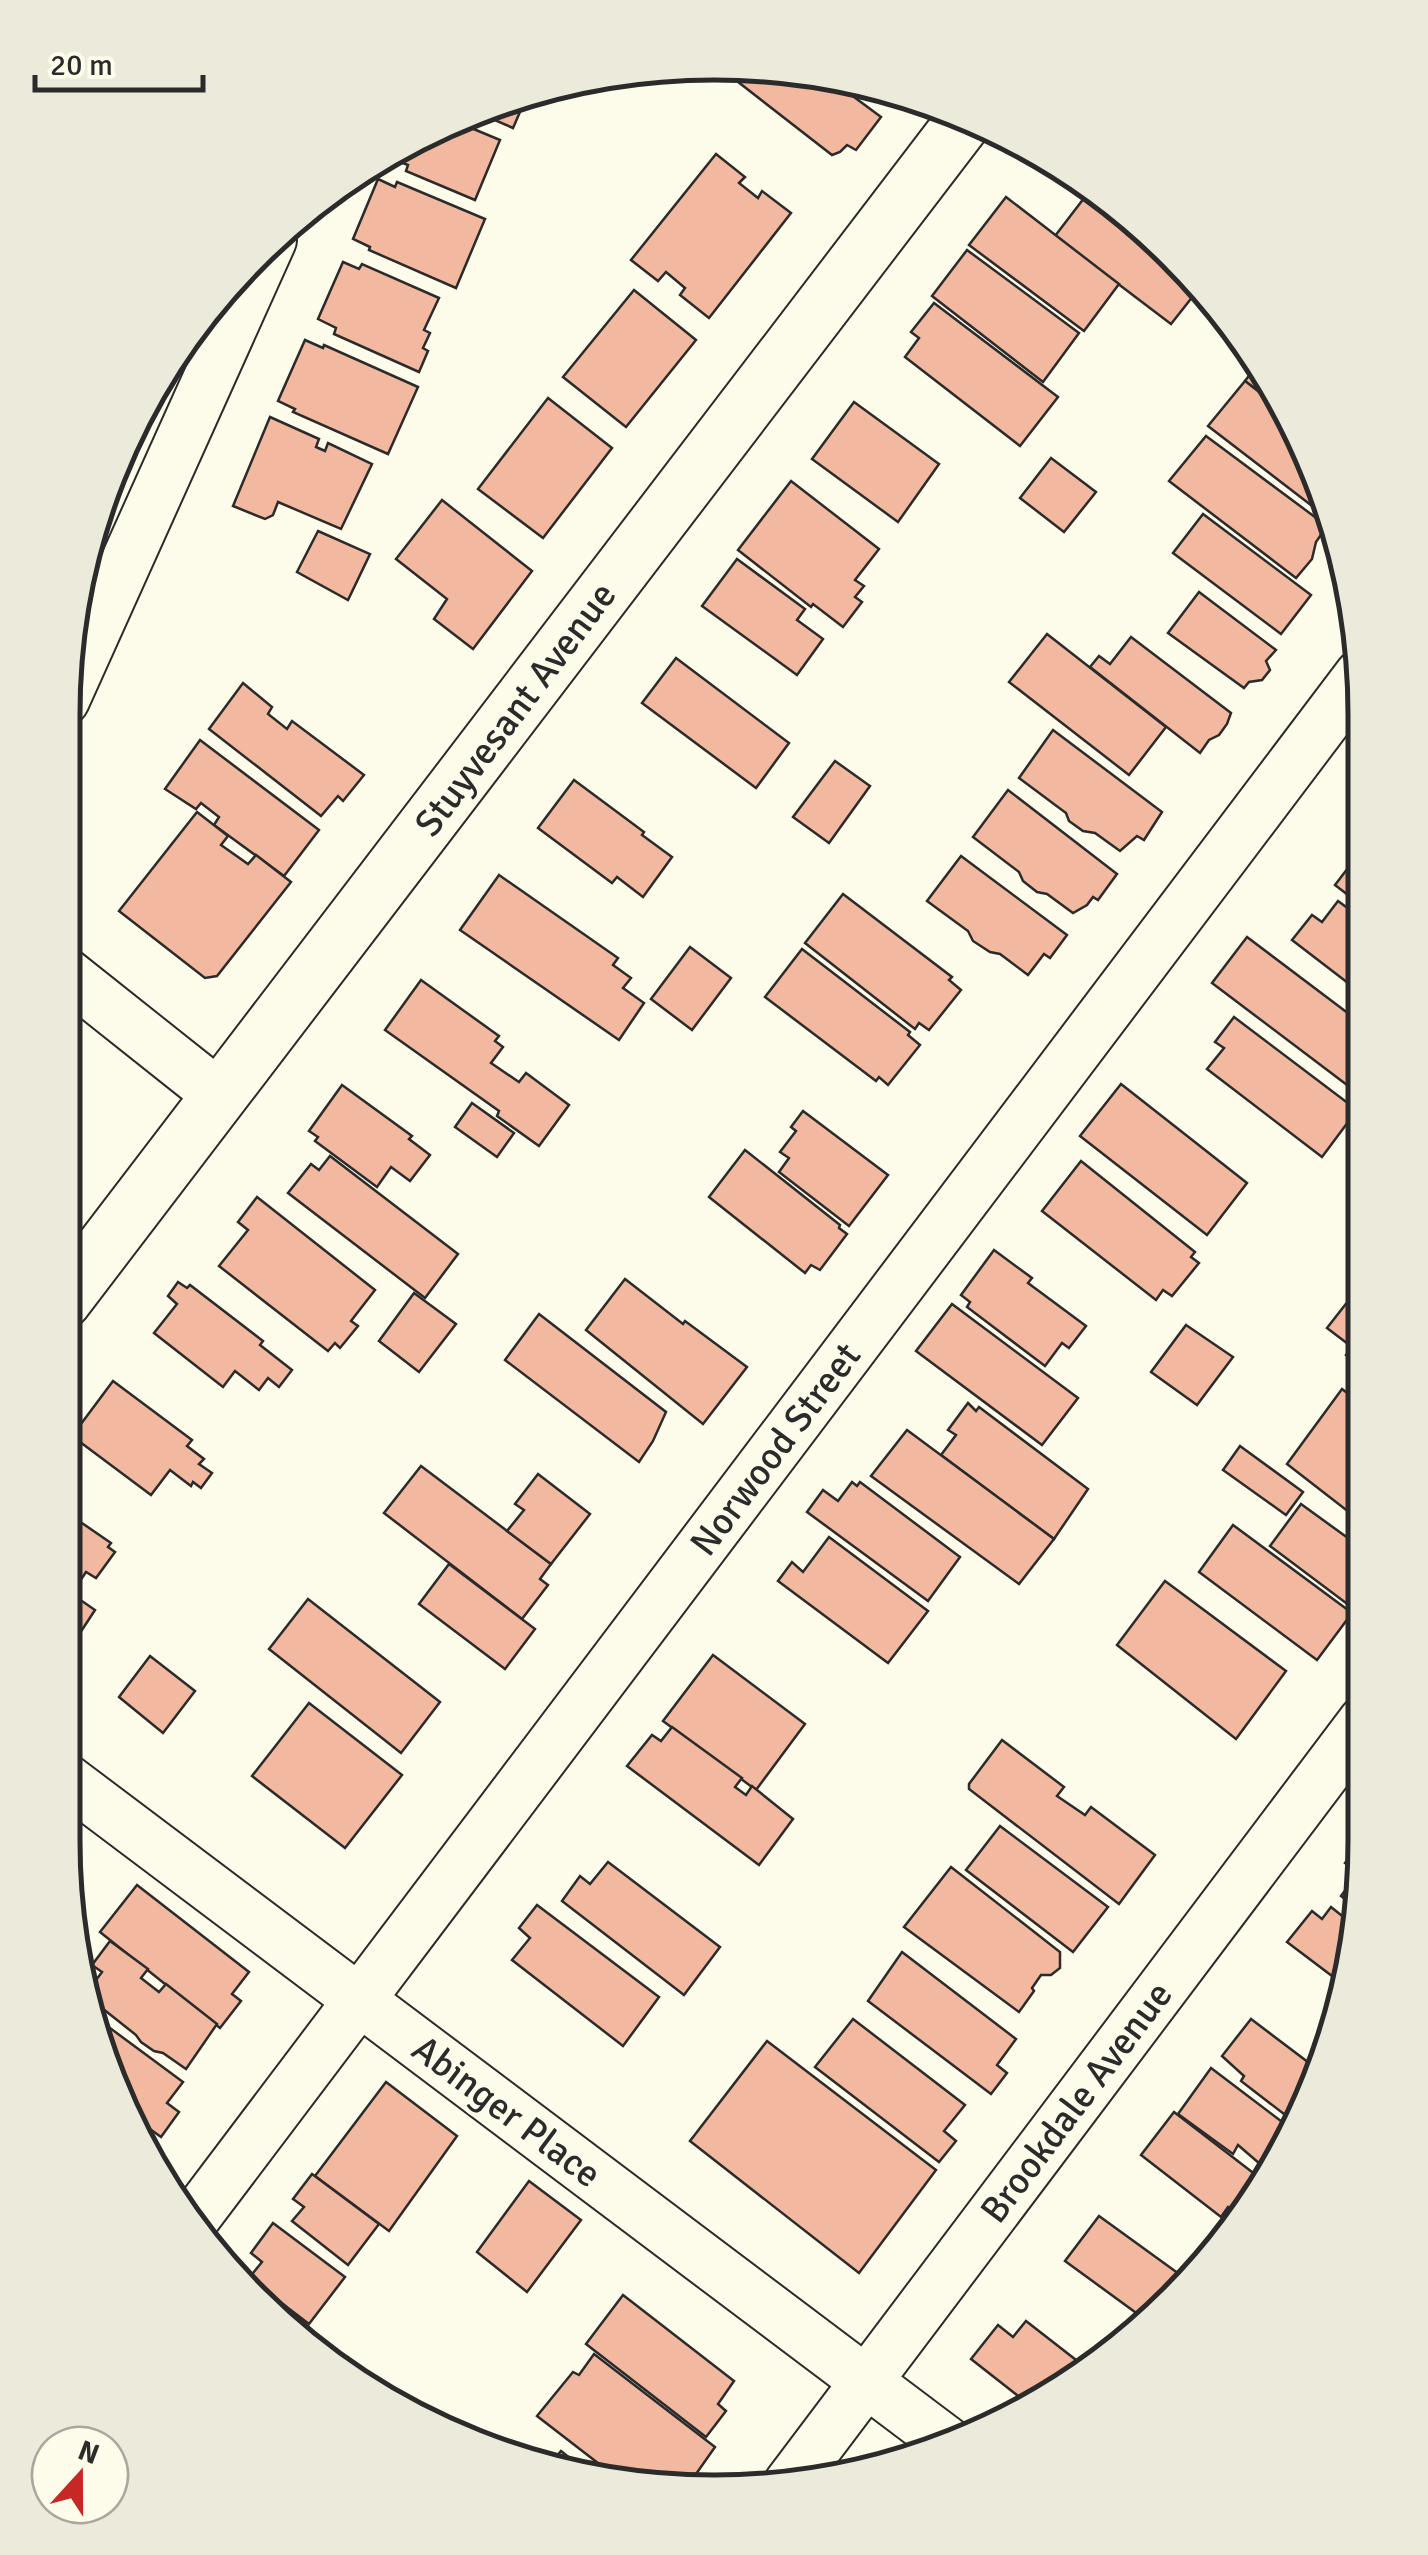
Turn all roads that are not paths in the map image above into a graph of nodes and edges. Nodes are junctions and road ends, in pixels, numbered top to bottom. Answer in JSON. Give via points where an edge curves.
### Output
{"nodes":[{"id":1,"x":958,"y":129,"type":"edge"},
{"id":2,"x":253,"y":279,"type":"edge"},
{"id":3,"x":82,"y":659,"type":"edge"},
{"id":4,"x":1347,"y":692,"type":"edge"},
{"id":5,"x":80,"y":985,"type":"edge"},
{"id":6,"x":220,"y":1096,"type":"junction"},
{"id":7,"x":80,"y":1279,"type":"edge"},
{"id":8,"x":1348,"y":1743,"type":"edge"},
{"id":9,"x":80,"y":1791,"type":"edge"},
{"id":10,"x":358,"y":2000,"type":"junction"},
{"id":11,"x":200,"y":2211,"type":"edge"},
{"id":12,"x":866,"y":2381,"type":"junction"},
{"id":13,"x":937,"y":2434,"type":"edge"},
{"id":14,"x":800,"y":2470,"type":"edge"}],
"edges":[{"from":1,"to":6,"type":"main road","name":"Stuyvesant Avenue"},
{"from":2,"to":3,"type":"street"},
{"from":4,"to":10,"type":"street","name":"Norwood Street"},
{"from":5,"to":6,"type":"street"},
{"from":6,"to":7,"type":"main road","name":"Stuyvesant Avenue"},
{"from":8,"to":12,"type":"street","name":"Brookdale Avenue"},
{"from":9,"to":10,"type":"street","name":"Abinger Place"},
{"from":10,"to":11,"type":"street","name":"Norwood Street"},
{"from":10,"to":12,"type":"street","name":"Abinger Place"},
{"from":12,"to":13,"type":"street","name":"Abinger Place"},
{"from":12,"to":14,"type":"street","name":"Brookdale Avenue"}]}
